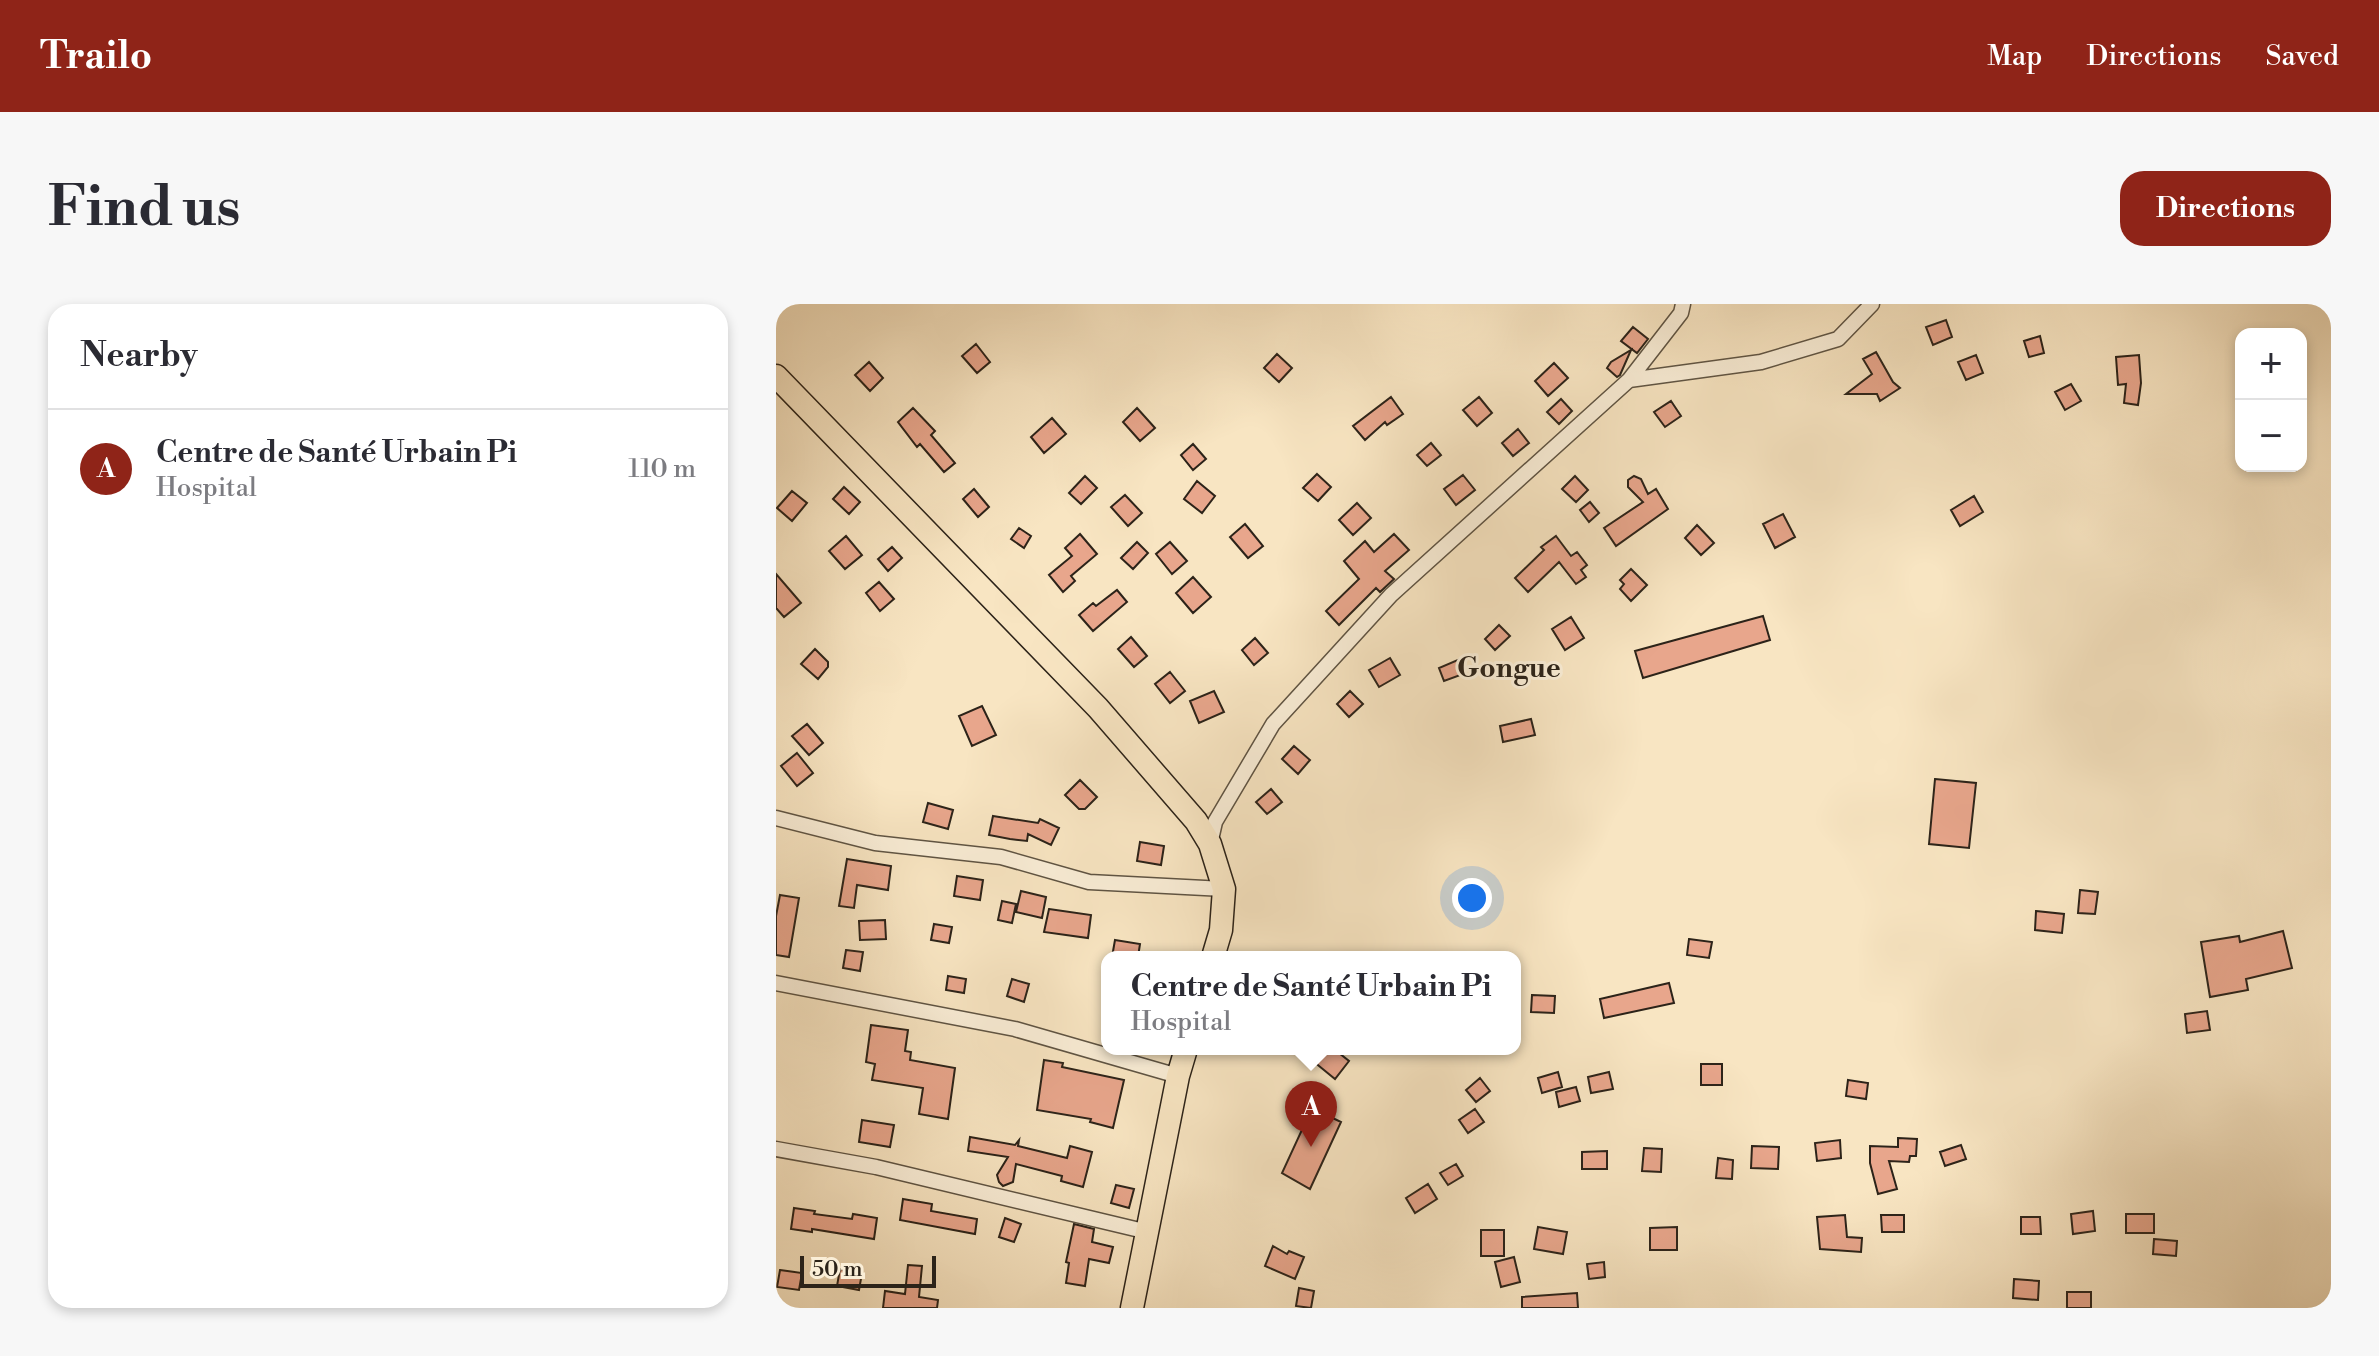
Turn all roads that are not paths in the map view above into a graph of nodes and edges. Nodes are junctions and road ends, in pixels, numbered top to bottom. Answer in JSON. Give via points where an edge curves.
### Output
{"nodes":[{"id":1,"x":1683,"y":304,"type":"edge"},
{"id":2,"x":1872,"y":304,"type":"edge"},
{"id":3,"x":776,"y":376,"type":"edge"},
{"id":4,"x":1629,"y":380,"type":"junction"},
{"id":5,"x":776,"y":818,"type":"edge"},
{"id":6,"x":1210,"y":844,"type":"junction"},
{"id":7,"x":1224,"y":889,"type":"junction"},
{"id":8,"x":1215,"y":951,"type":"edge"},
{"id":9,"x":776,"y":983,"type":"edge"},
{"id":10,"x":1101,"y":1054,"type":"edge"},
{"id":11,"x":1105,"y":1055,"type":"edge"},
{"id":12,"x":1184,"y":1055,"type":"edge"},
{"id":13,"x":1178,"y":1076,"type":"junction"},
{"id":14,"x":776,"y":1149,"type":"edge"},
{"id":15,"x":1148,"y":1232,"type":"junction"},
{"id":16,"x":1132,"y":1308,"type":"edge"}],
"edges":[{"from":1,"to":4,"type":"street"},
{"from":2,"to":4,"type":"street","via":[[1838,339],[1761,362]]},
{"from":3,"to":6,"type":"main road","via":[[1098,708]]},
{"from":4,"to":6,"type":"street","via":[[1391,595],[1273,724],[1215,822]]},
{"from":5,"to":7,"type":"street","via":[[875,843],[1001,857],[1089,882]]},
{"from":6,"to":7,"type":"main road"},
{"from":7,"to":8,"type":"main road"},
{"from":9,"to":10,"type":"street","via":[[1015,1029]]},
{"from":11,"to":13,"type":"street"},
{"from":12,"to":13,"type":"main road"},
{"from":13,"to":15,"type":"main road"},
{"from":14,"to":15,"type":"street","via":[[876,1167]]},
{"from":15,"to":16,"type":"main road"}]}
